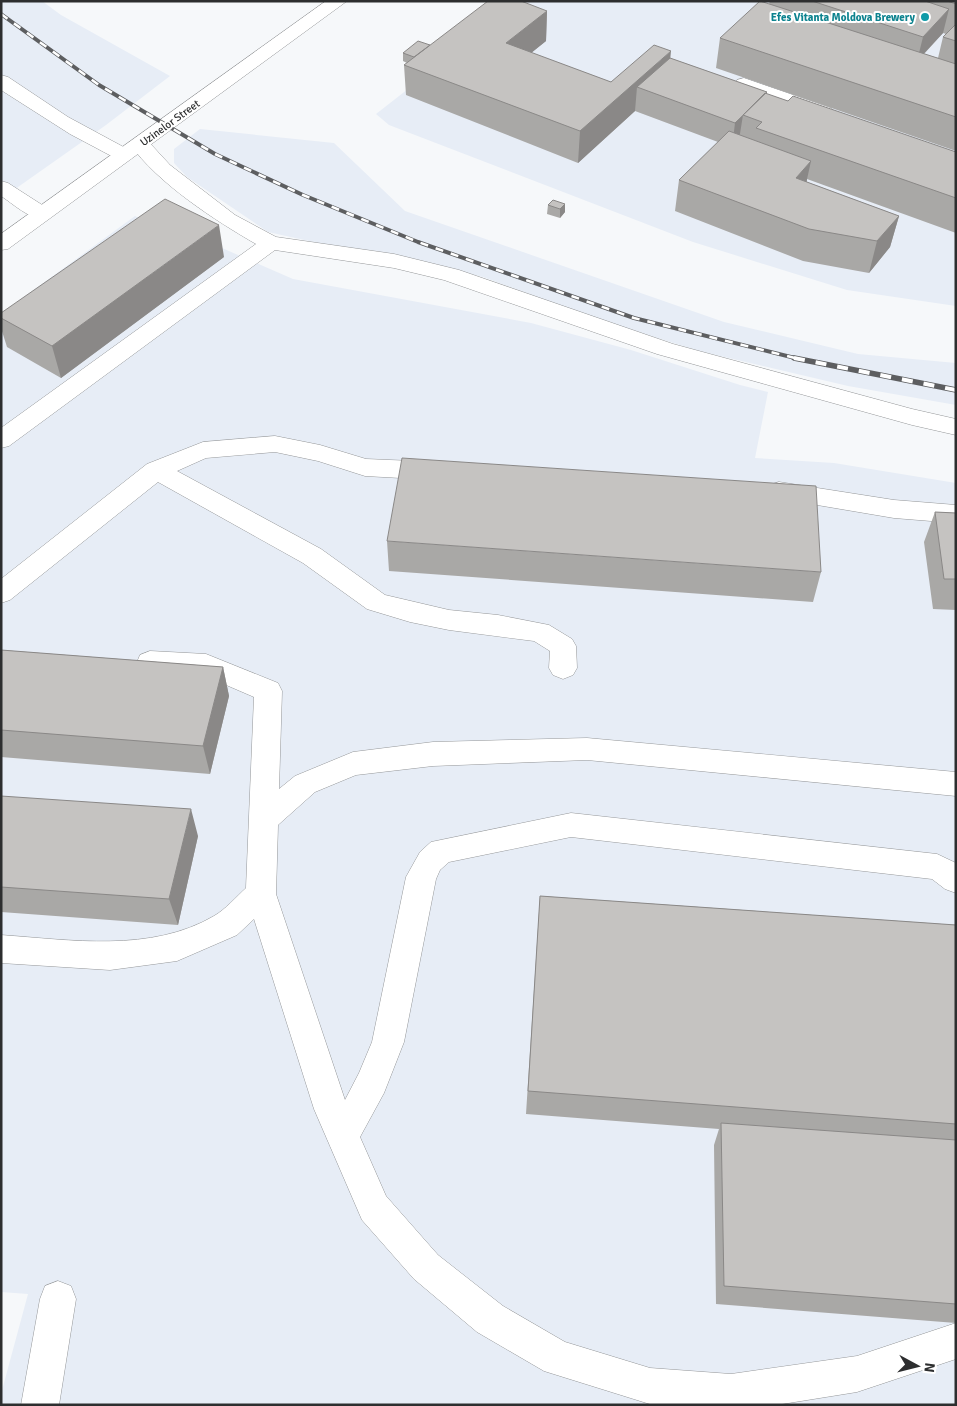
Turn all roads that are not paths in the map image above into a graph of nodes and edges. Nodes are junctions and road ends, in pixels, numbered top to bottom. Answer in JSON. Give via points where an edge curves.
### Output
{"nodes":[{"id":1,"x":338,"y":1,"type":"edge"},
{"id":2,"x":1,"y":81,"type":"edge"},
{"id":3,"x":744,"y":84,"type":"edge"},
{"id":4,"x":845,"y":119,"type":"edge"},
{"id":5,"x":132,"y":150,"type":"junction"},
{"id":6,"x":1,"y":187,"type":"edge"},
{"id":7,"x":43,"y":214,"type":"junction"},
{"id":8,"x":272,"y":243,"type":"junction"},
{"id":9,"x":1,"y":244,"type":"edge"},
{"id":10,"x":956,"y":427,"type":"edge"},
{"id":11,"x":1,"y":440,"type":"edge"},
{"id":12,"x":156,"y":470,"type":"junction"},
{"id":13,"x":464,"y":473,"type":"edge"},
{"id":14,"x":760,"y":490,"type":"edge"},
{"id":15,"x":956,"y":514,"type":"edge"},
{"id":16,"x":1,"y":594,"type":"edge"},
{"id":17,"x":128,"y":661,"type":"edge"},
{"id":18,"x":563,"y":668,"type":"dead end"},
{"id":19,"x":956,"y":784,"type":"edge"},
{"id":20,"x":264,"y":820,"type":"junction"},
{"id":21,"x":956,"y":880,"type":"edge"},
{"id":22,"x":261,"y":894,"type":"junction"},
{"id":23,"x":1,"y":949,"type":"edge"},
{"id":24,"x":342,"y":1136,"type":"junction"},
{"id":25,"x":58,"y":1299,"type":"dead end"},
{"id":26,"x":956,"y":1341,"type":"edge"},
{"id":27,"x":40,"y":1405,"type":"edge"}],
"edges":[{"from":1,"to":5,"type":"main road","name":"Uzinelor Street"},
{"from":2,"to":5,"type":"main road","via":[[87,138]]},
{"from":3,"to":4,"type":"main road"},
{"from":5,"to":7,"type":"main road","name":"Uzinelor Street"},
{"from":5,"to":8,"type":"main road","via":[[163,169],[228,219]]},
{"from":6,"to":7,"type":"main road"},
{"from":7,"to":9,"type":"main road","name":"Uzinelor Street"},
{"from":8,"to":10,"type":"main road","via":[[394,261],[451,275],[665,349],[912,418]]},
{"from":8,"to":11,"type":"main road"},
{"from":12,"to":13,"type":"main road","via":[[204,450],[275,444],[365,467]]},
{"from":12,"to":16,"type":"main road"},
{"from":12,"to":18,"type":"main road","via":[[312,556],[376,602],[449,620],[540,632],[563,646]]},
{"from":14,"to":15,"type":"main road","via":[[894,510]]},
{"from":17,"to":20,"type":"main road","via":[[206,665],[268,691]]},
{"from":19,"to":20,"type":"main road","via":[[587,749],[433,754],[353,764],[305,784]]},
{"from":20,"to":22,"type":"main road"},
{"from":21,"to":24,"type":"main road","via":[[937,867],[571,825],[441,851],[430,861],[421,877],[388,1042],[372,1082]]},
{"from":22,"to":23,"type":"main road","via":[[226,925],[177,947],[110,956]]},
{"from":22,"to":24,"type":"main road"},
{"from":24,"to":26,"type":"main road","via":[[374,1208],[426,1267],[490,1319],[558,1358],[650,1386],[731,1394],[857,1374]]},
{"from":25,"to":27,"type":"main road"}]}
